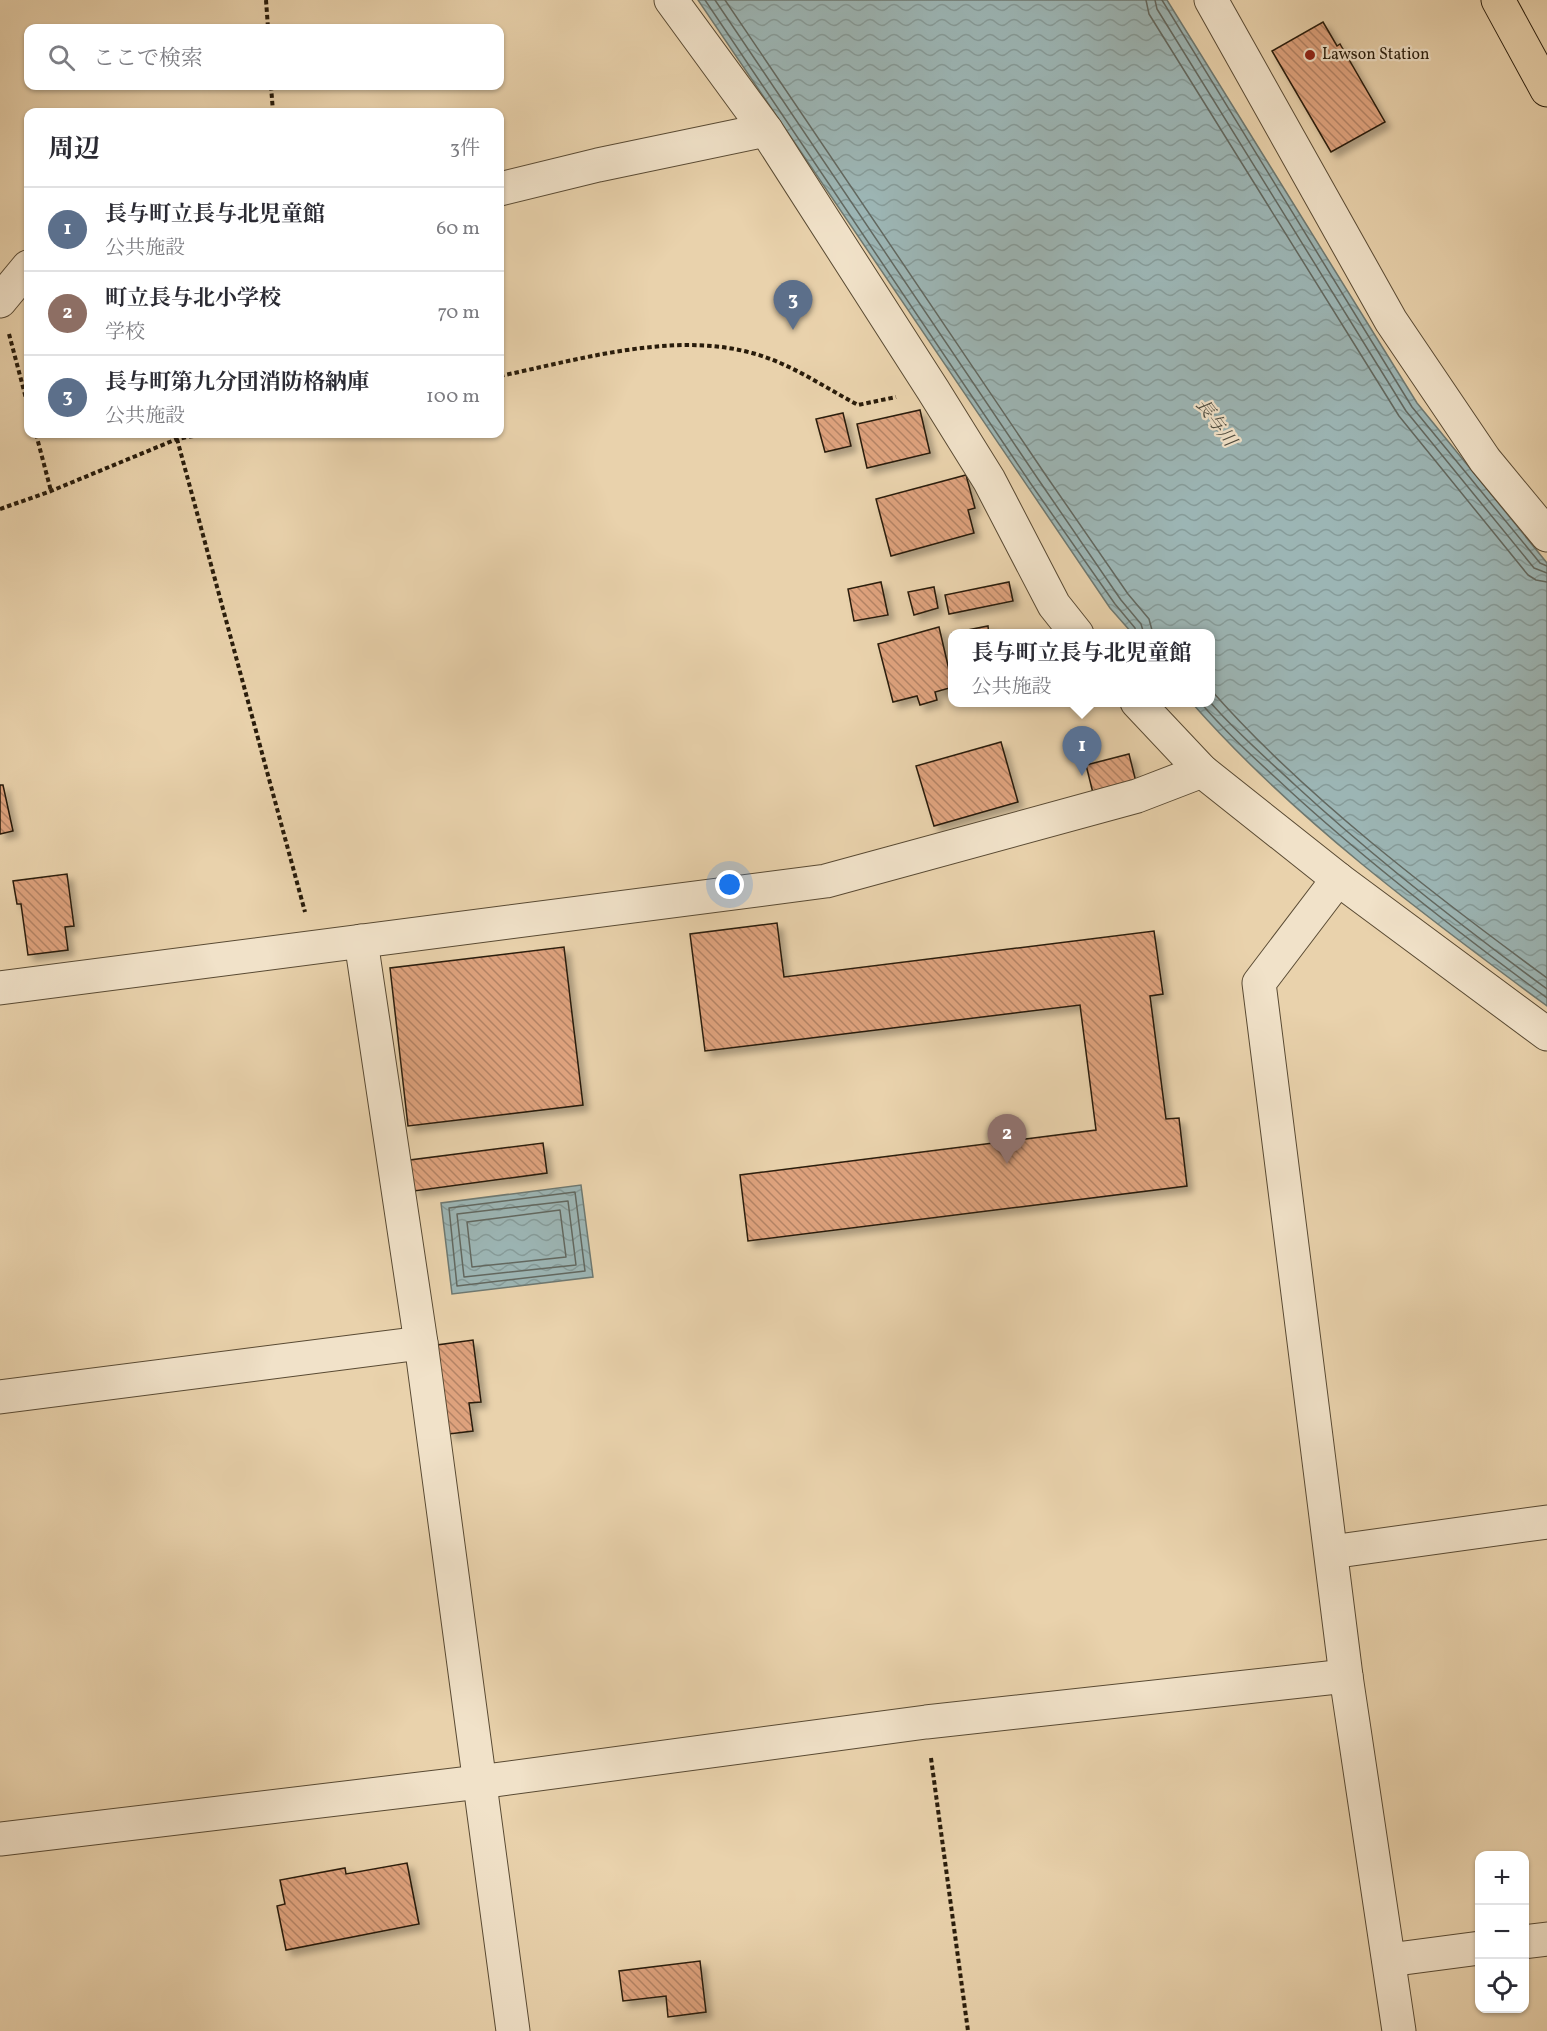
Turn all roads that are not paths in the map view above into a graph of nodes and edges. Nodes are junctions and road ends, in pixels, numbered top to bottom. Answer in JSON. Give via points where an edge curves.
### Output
{"nodes":[{"id":1,"x":671,"y":0,"type":"edge"},
{"id":2,"x":1498,"y":0,"type":"edge"},
{"id":3,"x":1219,"y":3,"type":"edge"},
{"id":4,"x":1547,"y":90,"type":"edge"},
{"id":5,"x":766,"y":130,"type":"junction"},
{"id":6,"x":504,"y":188,"type":"edge"},
{"id":7,"x":24,"y":272,"type":"edge"},
{"id":8,"x":0,"y":301,"type":"edge"},
{"id":9,"x":1547,"y":535,"type":"edge"},
{"id":10,"x":1074,"y":629,"type":"edge"},
{"id":11,"x":1142,"y":707,"type":"edge"},
{"id":12,"x":1202,"y":771,"type":"junction"},
{"id":13,"x":1338,"y":879,"type":"junction"},
{"id":14,"x":361,"y":941,"type":"junction"},
{"id":15,"x":0,"y":988,"type":"edge"},
{"id":16,"x":1547,"y":1034,"type":"edge"},
{"id":17,"x":421,"y":1343,"type":"junction"},
{"id":18,"x":0,"y":1397,"type":"edge"},
{"id":19,"x":1547,"y":1522,"type":"edge"},
{"id":20,"x":1331,"y":1552,"type":"junction"},
{"id":21,"x":1346,"y":1676,"type":"junction"},
{"id":22,"x":479,"y":1782,"type":"junction"},
{"id":23,"x":0,"y":1839,"type":"edge"},
{"id":24,"x":1547,"y":1940,"type":"edge"},
{"id":25,"x":1529,"y":1942,"type":"edge"},
{"id":26,"x":1475,"y":1949,"type":"edge"},
{"id":27,"x":1389,"y":1960,"type":"junction"},
{"id":28,"x":513,"y":2031,"type":"edge"},
{"id":29,"x":1399,"y":2031,"type":"edge"}],
"edges":[{"from":1,"to":5,"type":"street"},
{"from":2,"to":4,"type":"highway"},
{"from":3,"to":9,"type":"street","via":[[1391,321],[1485,460]]},
{"from":5,"to":6,"type":"street"},
{"from":5,"to":10,"type":"street","via":[[989,480],[1054,604]]},
{"from":7,"to":8,"type":"street"},
{"from":11,"to":12,"type":"street"},
{"from":12,"to":13,"type":"street"},
{"from":12,"to":14,"type":"street","via":[[1137,796],[826,881]]},
{"from":13,"to":16,"type":"street"},
{"from":13,"to":20,"type":"street","via":[[1259,983]]},
{"from":14,"to":15,"type":"street"},
{"from":14,"to":17,"type":"street"},
{"from":17,"to":18,"type":"street"},
{"from":17,"to":22,"type":"street"},
{"from":19,"to":20,"type":"street"},
{"from":20,"to":21,"type":"street"},
{"from":21,"to":22,"type":"street","via":[[926,1722]]},
{"from":21,"to":27,"type":"street"},
{"from":22,"to":23,"type":"street"},
{"from":22,"to":28,"type":"street"},
{"from":24,"to":25,"type":"street"},
{"from":26,"to":27,"type":"street"},
{"from":27,"to":29,"type":"street"}]}
